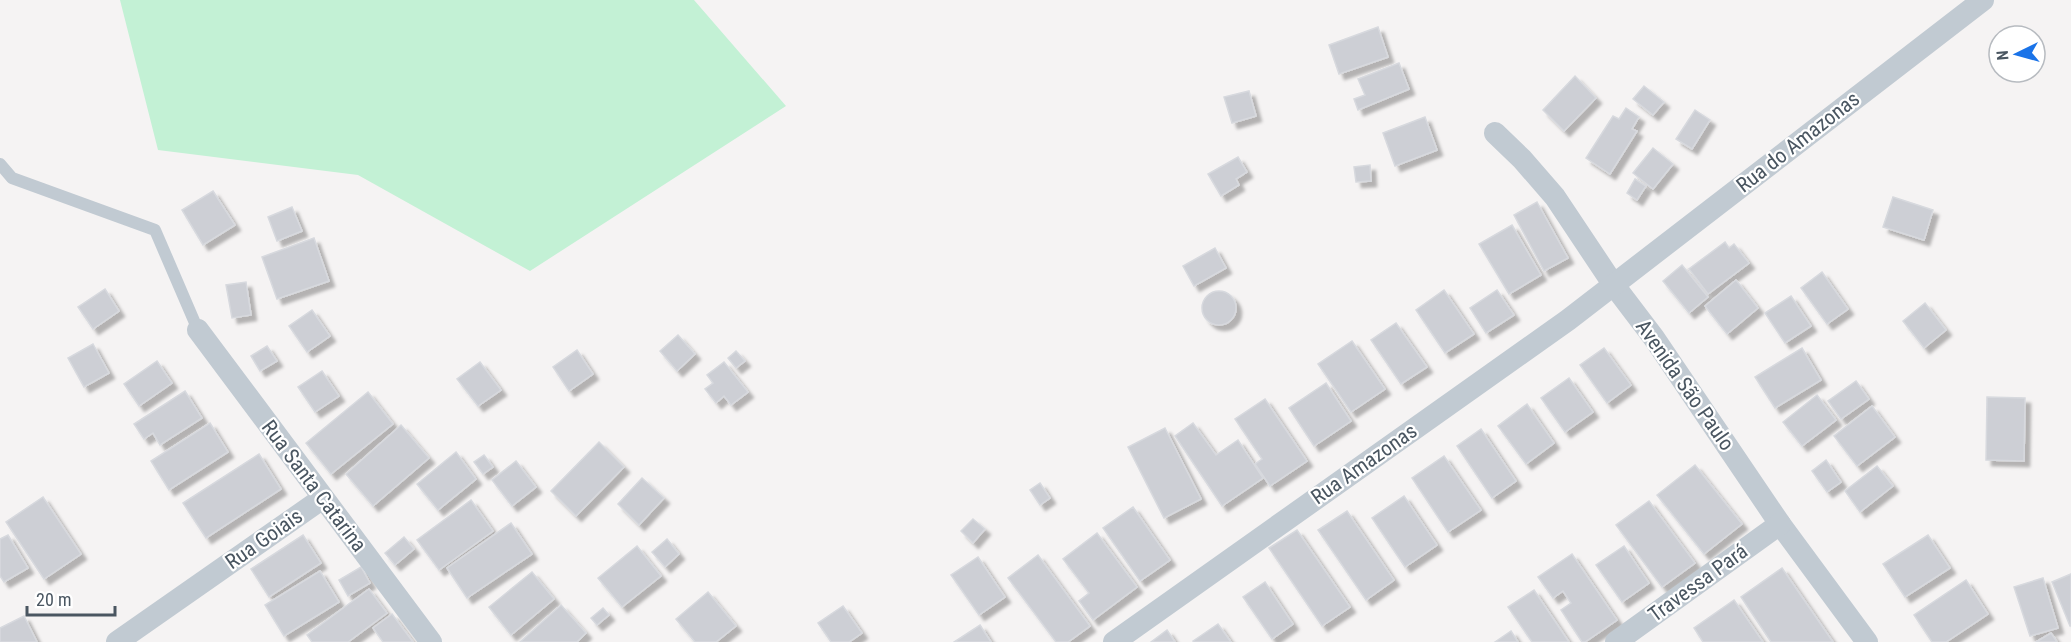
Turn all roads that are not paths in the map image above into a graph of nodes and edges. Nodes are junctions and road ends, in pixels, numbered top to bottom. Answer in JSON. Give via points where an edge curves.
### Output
{"nodes":[{"id":1,"x":1983,"y":0,"type":"edge"},
{"id":2,"x":1495,"y":133,"type":"dead end"},
{"id":3,"x":0,"y":164,"type":"edge"},
{"id":4,"x":1613,"y":284,"type":"junction"},
{"id":5,"x":198,"y":330,"type":"joint"},
{"id":6,"x":323,"y":498,"type":"junction"},
{"id":7,"x":1780,"y":524,"type":"junction"},
{"id":8,"x":117,"y":642,"type":"edge"},
{"id":9,"x":431,"y":642,"type":"edge"},
{"id":10,"x":1114,"y":642,"type":"edge"},
{"id":11,"x":1616,"y":642,"type":"edge"},
{"id":12,"x":1867,"y":642,"type":"edge"}],
"edges":[{"from":1,"to":4,"type":"street","name":"Rua do Amazonas"},
{"from":2,"to":4,"type":"street","name":"Avenida São Paulo","via":[[1555,197]]},
{"from":3,"to":5,"type":"lane","via":[[12,178],[155,230]]},
{"from":4,"to":7,"type":"street","name":"Avenida São Paulo"},
{"from":4,"to":10,"type":"street","name":"Rua Amazonas","via":[[1568,320]]},
{"from":5,"to":6,"type":"street","name":"Rua Santa Catarina"},
{"from":6,"to":8,"type":"street","name":"Rua Goiais"},
{"from":6,"to":9,"type":"street","name":"Rua Santa Catarina"},
{"from":7,"to":11,"type":"street","name":"Travessa Pará"},
{"from":7,"to":12,"type":"street","name":"Avenida São Paulo"}]}
